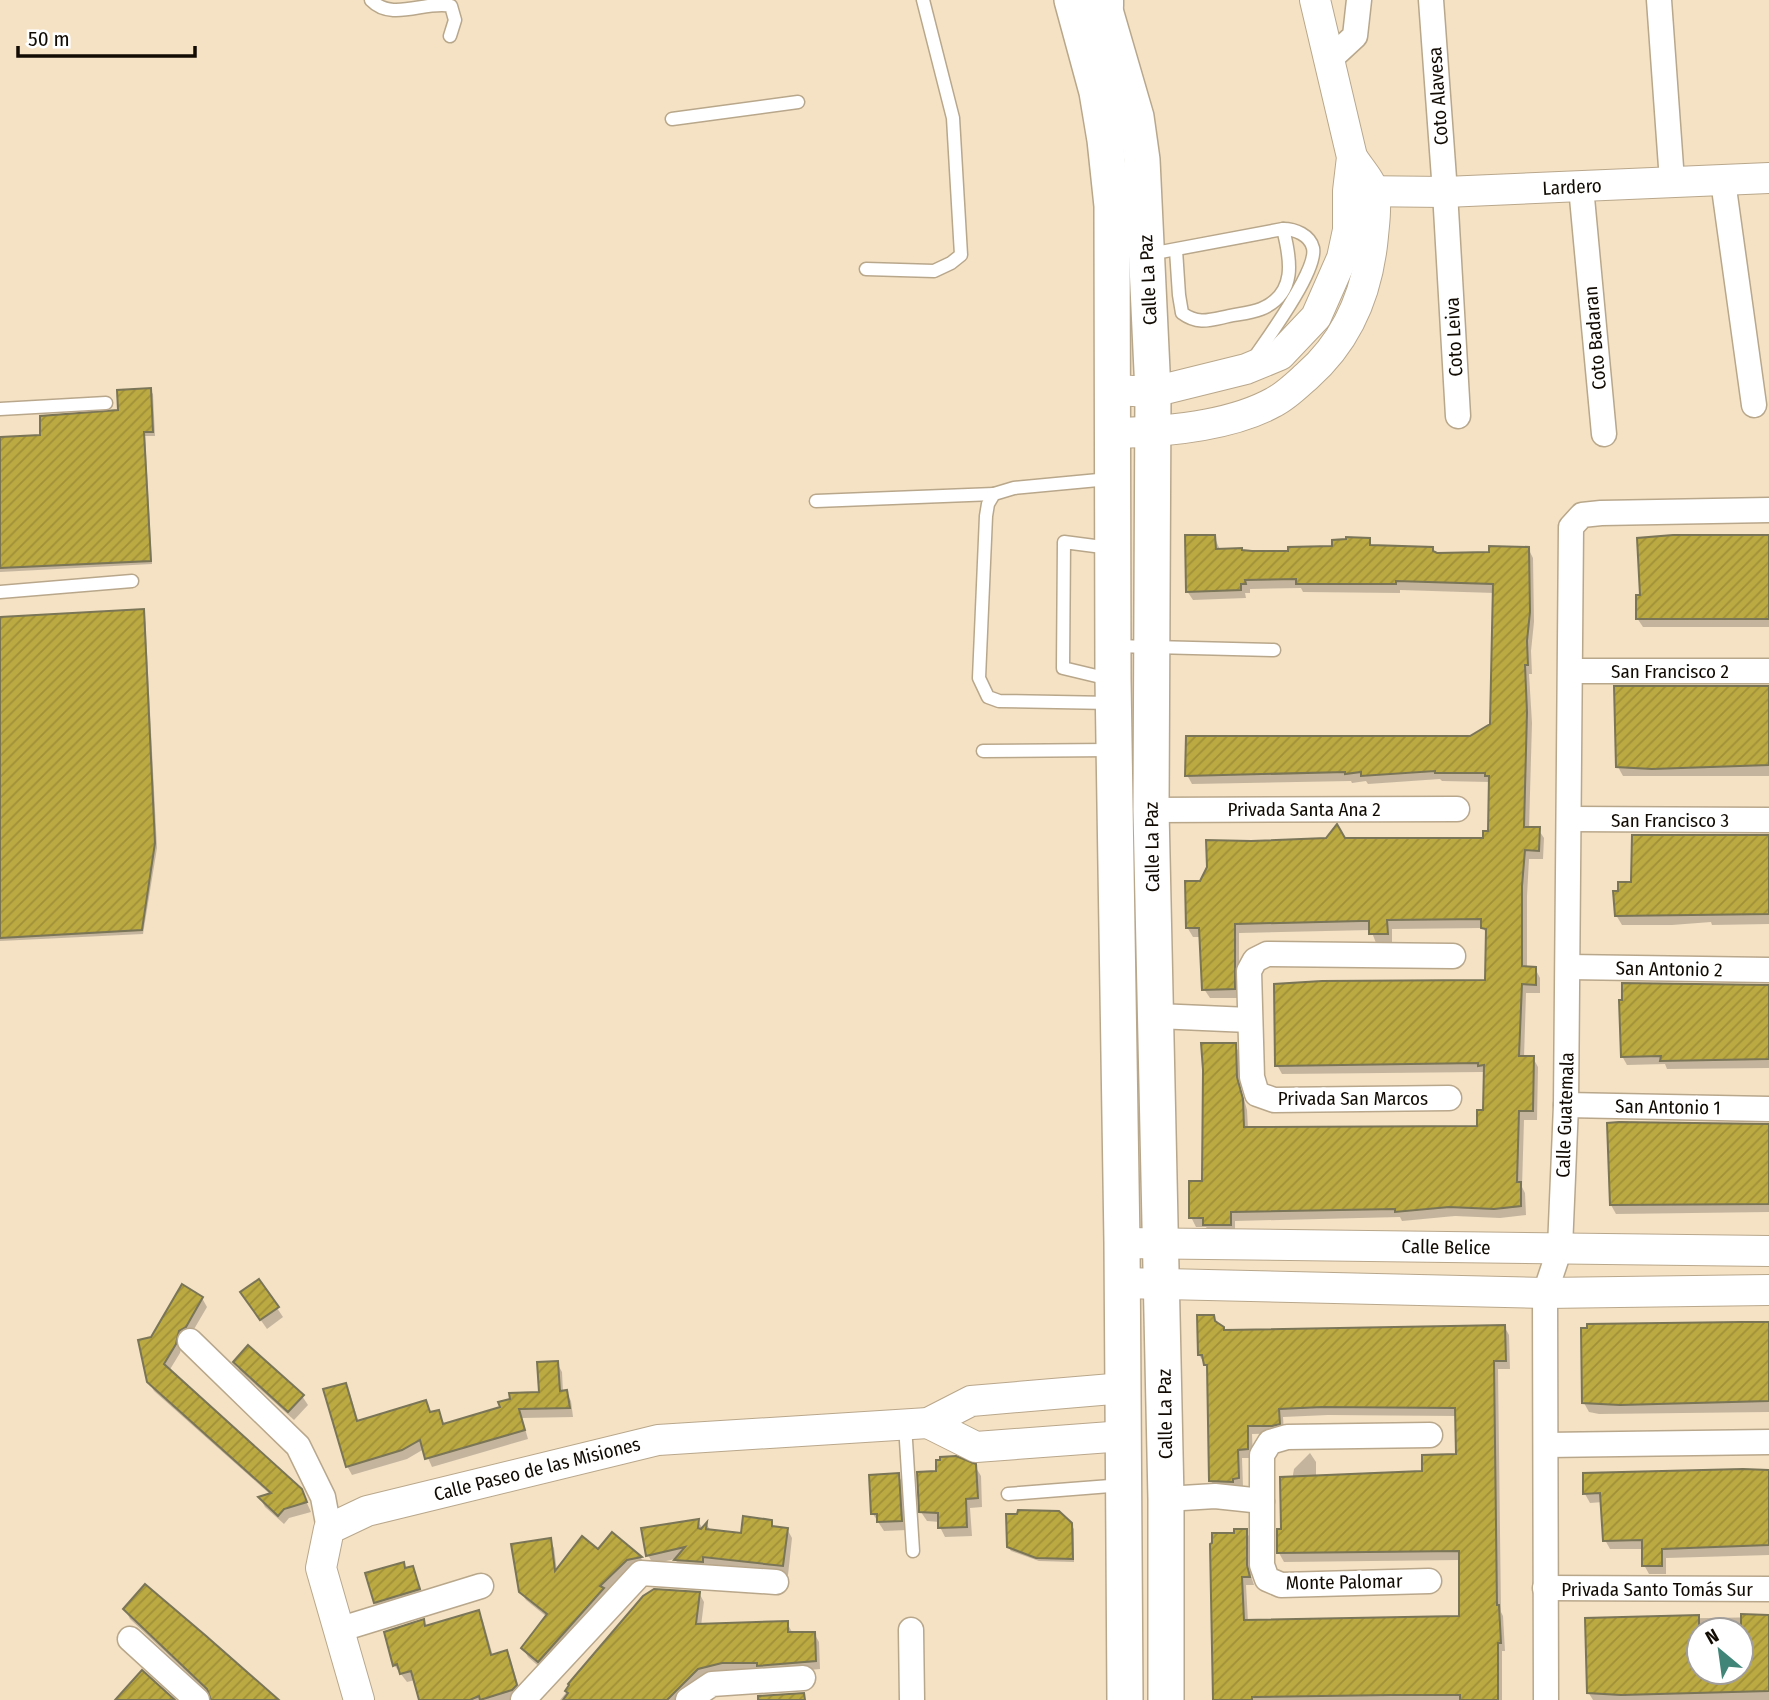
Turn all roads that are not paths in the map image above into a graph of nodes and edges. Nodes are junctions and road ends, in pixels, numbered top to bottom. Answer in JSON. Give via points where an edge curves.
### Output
{"nodes":[{"id":1,"x":372,"y":0,"type":"edge"},
{"id":2,"x":923,"y":0,"type":"edge"},
{"id":3,"x":1315,"y":0,"type":"edge"},
{"id":4,"x":1359,"y":0,"type":"edge"},
{"id":5,"x":1431,"y":0,"type":"edge"},
{"id":6,"x":1659,"y":0,"type":"edge"},
{"id":7,"x":1095,"y":2,"type":"edge"},
{"id":8,"x":450,"y":36,"type":"dead end"},
{"id":9,"x":1329,"y":60,"type":"junction"},
{"id":10,"x":799,"y":102,"type":"dead end"},
{"id":11,"x":672,"y":119,"type":"dead end"},
{"id":12,"x":1769,"y":178,"type":"edge"},
{"id":13,"x":1672,"y":181,"type":"junction"},
{"id":14,"x":1723,"y":181,"type":"junction"},
{"id":15,"x":1581,"y":187,"type":"junction"},
{"id":16,"x":1361,"y":191,"type":"junction"},
{"id":17,"x":1446,"y":192,"type":"junction"},
{"id":18,"x":1283,"y":229,"type":"junction"},
{"id":19,"x":1161,"y":252,"type":"junction"},
{"id":20,"x":1449,"y":258,"type":"joint"},
{"id":21,"x":866,"y":268,"type":"dead end"},
{"id":22,"x":1280,"y":355,"type":"junction"},
{"id":23,"x":1246,"y":369,"type":"junction"},
{"id":24,"x":1298,"y":385,"type":"junction"},
{"id":25,"x":1113,"y":390,"type":"junction"},
{"id":26,"x":1153,"y":392,"type":"junction"},
{"id":27,"x":106,"y":403,"type":"dead end"},
{"id":28,"x":1754,"y":405,"type":"dead end"},
{"id":29,"x":0,"y":409,"type":"edge"},
{"id":30,"x":1458,"y":416,"type":"dead end"},
{"id":31,"x":1151,"y":432,"type":"junction"},
{"id":32,"x":1113,"y":433,"type":"junction"},
{"id":33,"x":1604,"y":435,"type":"dead end"},
{"id":34,"x":1113,"y":479,"type":"junction"},
{"id":35,"x":994,"y":494,"type":"junction"},
{"id":36,"x":816,"y":501,"type":"dead end"},
{"id":37,"x":1769,"y":510,"type":"edge"},
{"id":38,"x":1114,"y":548,"type":"junction"},
{"id":39,"x":132,"y":581,"type":"dead end"},
{"id":40,"x":0,"y":592,"type":"edge"},
{"id":41,"x":1152,"y":646,"type":"junction"},
{"id":42,"x":1274,"y":650,"type":"dead end"},
{"id":43,"x":1571,"y":671,"type":"junction"},
{"id":44,"x":1769,"y":671,"type":"edge"},
{"id":45,"x":1113,"y":676,"type":"junction"},
{"id":46,"x":1116,"y":750,"type":"junction"},
{"id":47,"x":983,"y":751,"type":"dead end"},
{"id":48,"x":1457,"y":808,"type":"dead end"},
{"id":49,"x":1151,"y":810,"type":"junction"},
{"id":50,"x":1570,"y":819,"type":"junction"},
{"id":51,"x":1769,"y":820,"type":"edge"},
{"id":52,"x":1453,"y":956,"type":"dead end"},
{"id":53,"x":1569,"y":967,"type":"junction"},
{"id":54,"x":1769,"y":970,"type":"edge"},
{"id":55,"x":1157,"y":1016,"type":"junction"},
{"id":56,"x":1249,"y":1020,"type":"junction"},
{"id":57,"x":1449,"y":1098,"type":"dead end"},
{"id":58,"x":1566,"y":1104,"type":"junction"},
{"id":59,"x":1769,"y":1109,"type":"edge"},
{"id":60,"x":1122,"y":1242,"type":"junction"},
{"id":61,"x":1162,"y":1243,"type":"junction"},
{"id":62,"x":1560,"y":1248,"type":"junction"},
{"id":63,"x":1769,"y":1251,"type":"edge"},
{"id":64,"x":1122,"y":1283,"type":"junction"},
{"id":65,"x":1163,"y":1284,"type":"junction"},
{"id":66,"x":1769,"y":1290,"type":"edge"},
{"id":67,"x":1545,"y":1293,"type":"junction"},
{"id":68,"x":190,"y":1341,"type":"dead end"},
{"id":69,"x":1124,"y":1388,"type":"junction"},
{"id":70,"x":916,"y":1424,"type":"junction"},
{"id":71,"x":1430,"y":1435,"type":"dead end"},
{"id":72,"x":1124,"y":1436,"type":"junction"},
{"id":73,"x":1769,"y":1441,"type":"edge"},
{"id":74,"x":1546,"y":1445,"type":"junction"},
{"id":75,"x":1124,"y":1485,"type":"junction"},
{"id":76,"x":1008,"y":1494,"type":"dead end"},
{"id":77,"x":1166,"y":1499,"type":"junction"},
{"id":78,"x":1262,"y":1501,"type":"junction"},
{"id":79,"x":329,"y":1529,"type":"junction"},
{"id":80,"x":913,"y":1551,"type":"dead end"},
{"id":81,"x":1429,"y":1581,"type":"dead end"},
{"id":82,"x":776,"y":1582,"type":"dead end"},
{"id":83,"x":481,"y":1586,"type":"dead end"},
{"id":84,"x":1545,"y":1588,"type":"junction"},
{"id":85,"x":1769,"y":1589,"type":"edge"},
{"id":86,"x":338,"y":1630,"type":"junction"},
{"id":87,"x":911,"y":1630,"type":"dead end"},
{"id":88,"x":130,"y":1639,"type":"dead end"},
{"id":89,"x":803,"y":1678,"type":"dead end"},
{"id":90,"x":197,"y":1700,"type":"edge"},
{"id":91,"x":359,"y":1700,"type":"edge"},
{"id":92,"x":523,"y":1700,"type":"edge"},
{"id":93,"x":688,"y":1700,"type":"edge"},
{"id":94,"x":912,"y":1700,"type":"edge"},
{"id":95,"x":1125,"y":1700,"type":"edge"},
{"id":96,"x":1166,"y":1700,"type":"edge"},
{"id":97,"x":1546,"y":1700,"type":"edge"}],
"edges":[{"from":1,"to":8,"type":"lane","via":[[394,10],[451,6],[455,20]]},
{"from":2,"to":21,"type":"lane","via":[[953,118],[961,255],[934,271]]},
{"from":3,"to":9,"type":"street"},
{"from":4,"to":9,"type":"street","via":[[1356,36]]},
{"from":5,"to":17,"type":"street","name":"Coto Alavesa"},
{"from":6,"to":13,"type":"street"},
{"from":7,"to":19,"type":"main road","name":"Calle La Paz","via":[[1136,117]]},
{"from":7,"to":25,"type":"main road","name":"Calle La Paz","via":[[1097,92],[1112,206]]},
{"from":9,"to":16,"type":"street"},
{"from":10,"to":11,"type":"lane"},
{"from":12,"to":14,"type":"street","name":"Lardero"},
{"from":13,"to":14,"type":"street","name":"Lardero"},
{"from":13,"to":15,"type":"street","name":"Lardero"},
{"from":14,"to":28,"type":"street"},
{"from":15,"to":17,"type":"street","name":"Lardero"},
{"from":15,"to":33,"type":"street","name":"Coto Badaran"},
{"from":16,"to":17,"type":"street","name":"Lardero"},
{"from":16,"to":22,"type":"street","via":[[1330,288],[1315,317]]},
{"from":16,"to":24,"type":"street","via":[[1371,255],[1367,279],[1341,338]]},
{"from":17,"to":20,"type":"street","name":"Coto Alavesa"},
{"from":18,"to":19,"type":"lane"},
{"from":18,"to":19,"type":"lane","via":[[1291,270],[1281,295],[1260,309],[1204,322],[1182,313]]},
{"from":18,"to":23,"type":"lane","via":[[1296,229],[1308,239],[1313,249],[1310,267]]},
{"from":19,"to":26,"type":"main road","name":"Calle La Paz"},
{"from":20,"to":30,"type":"street","name":"Coto Leiva"},
{"from":22,"to":23,"type":"street"},
{"from":22,"to":24,"type":"street"},
{"from":23,"to":26,"type":"street"},
{"from":24,"to":31,"type":"street","via":[[1250,413]]},
{"from":25,"to":26,"type":"street"},
{"from":25,"to":32,"type":"main road","name":"Calle La Paz"},
{"from":26,"to":31,"type":"main road","name":"Calle La Paz"},
{"from":27,"to":29,"type":"lane"},
{"from":31,"to":32,"type":"street"},
{"from":31,"to":41,"type":"main road","name":"Calle La Paz"},
{"from":32,"to":34,"type":"main road","name":"Calle La Paz"},
{"from":34,"to":35,"type":"lane"},
{"from":34,"to":38,"type":"main road","name":"Calle La Paz"},
{"from":35,"to":36,"type":"lane"},
{"from":35,"to":45,"type":"lane","via":[[986,516],[979,678],[983,690],[999,701]]},
{"from":37,"to":43,"type":"street","name":"Calle Guatemala","via":[[1582,515],[1572,527]]},
{"from":38,"to":45,"type":"main road","name":"Calle La Paz"},
{"from":38,"to":45,"type":"lane","via":[[1064,542],[1063,668]]},
{"from":39,"to":40,"type":"lane"},
{"from":41,"to":42,"type":"lane"},
{"from":41,"to":45,"type":"lane"},
{"from":41,"to":49,"type":"main road","name":"Calle La Paz"},
{"from":43,"to":44,"type":"street","name":"San Francisco 2"},
{"from":43,"to":50,"type":"street","name":"Calle Guatemala"},
{"from":45,"to":46,"type":"main road","name":"Calle La Paz"},
{"from":46,"to":47,"type":"lane"},
{"from":46,"to":60,"type":"main road","name":"Calle La Paz"},
{"from":48,"to":49,"type":"street","name":"Privada Santa Ana 2"},
{"from":49,"to":55,"type":"main road","name":"Calle La Paz"},
{"from":50,"to":51,"type":"street","name":"San Francisco 3"},
{"from":50,"to":53,"type":"street","name":"Calle Guatemala"},
{"from":52,"to":56,"type":"street","name":"Privada San Marcos","via":[[1267,954],[1255,960],[1249,971]]},
{"from":53,"to":54,"type":"street","name":"San Antonio 2"},
{"from":53,"to":58,"type":"street","name":"Calle Guatemala"},
{"from":55,"to":56,"type":"street"},
{"from":55,"to":61,"type":"main road","name":"Calle La Paz"},
{"from":56,"to":57,"type":"street","name":"Privada San Marcos","via":[[1257,1094],[1274,1100]]},
{"from":58,"to":59,"type":"street","name":"San Antonio 1"},
{"from":58,"to":62,"type":"street","name":"Calle Guatemala"},
{"from":60,"to":61,"type":"street","name":"Calle Belice"},
{"from":60,"to":64,"type":"main road","name":"Calle La Paz"},
{"from":61,"to":62,"type":"street","name":"Calle Belice"},
{"from":61,"to":65,"type":"main road","name":"Calle La Paz"},
{"from":62,"to":63,"type":"street","name":"Calle Belice"},
{"from":62,"to":67,"type":"street","name":"Calle Guatemala"},
{"from":64,"to":65,"type":"street"},
{"from":64,"to":69,"type":"main road","name":"Calle La Paz"},
{"from":65,"to":67,"type":"street"},
{"from":65,"to":77,"type":"main road","name":"Calle La Paz"},
{"from":66,"to":67,"type":"street"},
{"from":67,"to":74,"type":"street","name":"Calle Guatemala"},
{"from":68,"to":79,"type":"street","via":[[298,1446],[323,1497]]},
{"from":69,"to":70,"type":"street","name":"Calle Paseo de las Misiones","via":[[971,1401]]},
{"from":69,"to":72,"type":"main road","name":"Calle La Paz"},
{"from":70,"to":72,"type":"street","name":"Calle Paseo de las Misiones","via":[[976,1447]]},
{"from":70,"to":79,"type":"street","name":"Calle Paseo de las Misiones","via":[[658,1440],[367,1511]]},
{"from":70,"to":80,"type":"lane"},
{"from":71,"to":78,"type":"street","name":"Monte Palomar","via":[[1287,1437],[1270,1442],[1262,1455]]},
{"from":72,"to":75,"type":"main road","name":"Calle La Paz"},
{"from":73,"to":74,"type":"street"},
{"from":74,"to":84,"type":"street","name":"Calle Guatemala"},
{"from":75,"to":76,"type":"lane"},
{"from":75,"to":95,"type":"main road","name":"Calle La Paz"},
{"from":77,"to":78,"type":"street","via":[[1215,1496]]},
{"from":77,"to":96,"type":"main road","name":"Calle La Paz"},
{"from":78,"to":81,"type":"street","name":"Monte Palomar","via":[[1262,1565],[1267,1579],[1281,1585]]},
{"from":79,"to":86,"type":"street","via":[[321,1568]]},
{"from":82,"to":92,"type":"street","via":[[641,1573]]},
{"from":83,"to":86,"type":"street"},
{"from":84,"to":85,"type":"street","name":"Privada Santo Tomás Sur"},
{"from":84,"to":97,"type":"street","name":"Calle Guatemala"},
{"from":86,"to":91,"type":"street"},
{"from":87,"to":94,"type":"street"},
{"from":88,"to":90,"type":"street"},
{"from":89,"to":93,"type":"street","via":[[712,1684]]}]}
